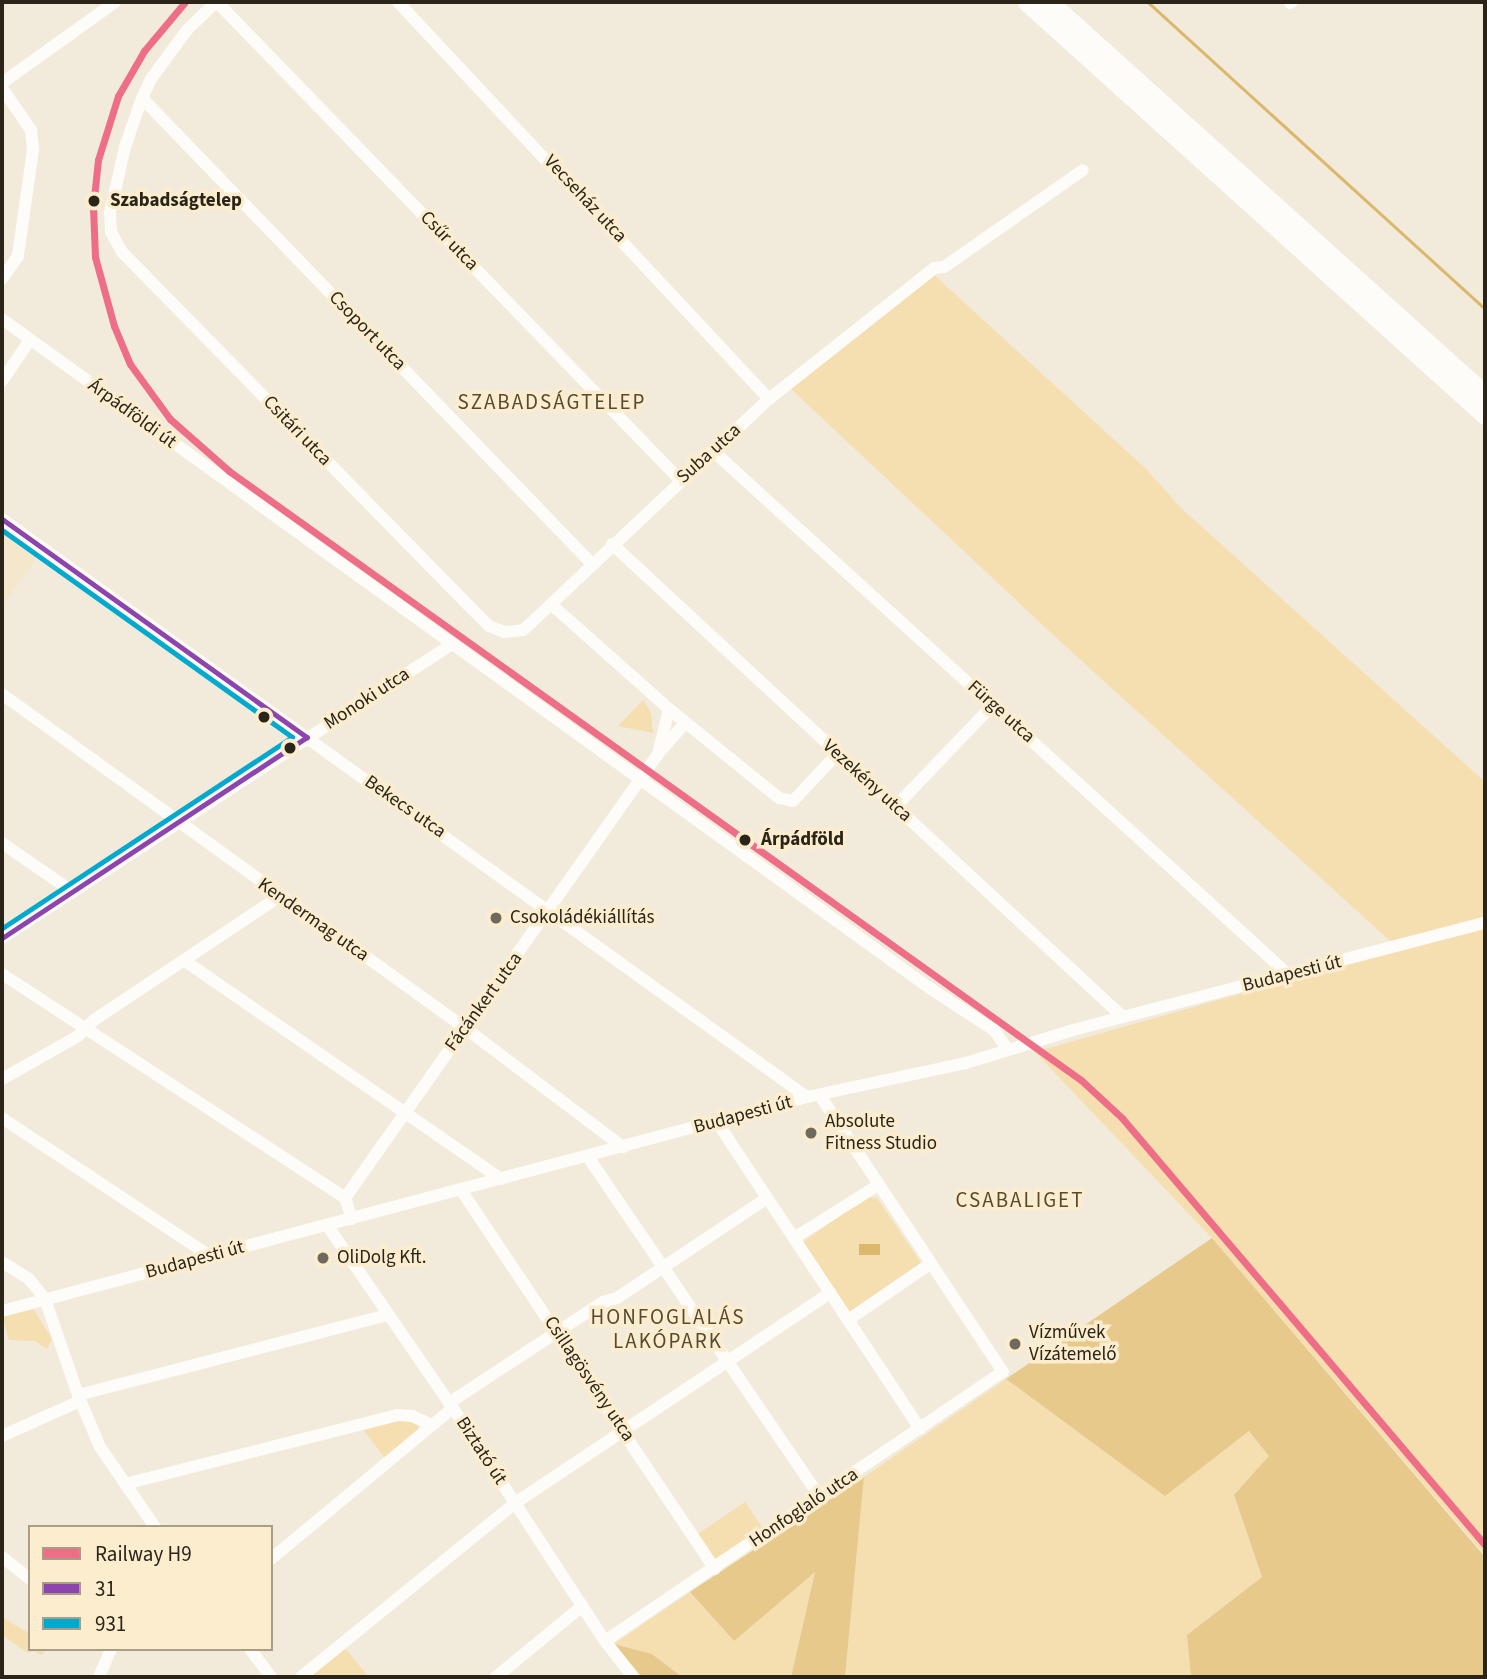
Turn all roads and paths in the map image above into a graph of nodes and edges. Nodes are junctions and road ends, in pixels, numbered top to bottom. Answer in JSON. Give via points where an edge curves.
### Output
{"nodes":[{"id":1,"x":115,"y":2,"type":"edge"},
{"id":2,"x":216,"y":2,"type":"edge"},
{"id":3,"x":398,"y":2,"type":"edge"},
{"id":4,"x":1027,"y":2,"type":"edge"},
{"id":5,"x":1049,"y":2,"type":"edge"},
{"id":6,"x":2,"y":83,"type":"edge"},
{"id":7,"x":2,"y":88,"type":"edge"},
{"id":8,"x":142,"y":98,"type":"junction"},
{"id":9,"x":1083,"y":170,"type":"dead end"},
{"id":10,"x":2,"y":279,"type":"edge"},
{"id":11,"x":2,"y":319,"type":"edge"},
{"id":12,"x":30,"y":340,"type":"junction"},
{"id":13,"x":2,"y":381,"type":"edge"},
{"id":14,"x":1485,"y":395,"type":"edge"},
{"id":15,"x":769,"y":399,"type":"junction"},
{"id":16,"x":1485,"y":415,"type":"edge"},
{"id":17,"x":712,"y":450,"type":"junction"},
{"id":18,"x":680,"y":480,"type":"junction"},
{"id":19,"x":2,"y":519,"type":"edge"},
{"id":20,"x":612,"y":544,"type":"junction"},
{"id":21,"x":592,"y":564,"type":"junction"},
{"id":22,"x":552,"y":605,"type":"junction"},
{"id":23,"x":489,"y":626,"type":"joint"},
{"id":24,"x":452,"y":644,"type":"junction"},
{"id":25,"x":2,"y":694,"type":"edge"},
{"id":26,"x":993,"y":705,"type":"junction"},
{"id":27,"x":669,"y":709,"type":"junction"},
{"id":28,"x":685,"y":723,"type":"junction"},
{"id":29,"x":307,"y":737,"type":"junction"},
{"id":30,"x":658,"y":754,"type":"junction"},
{"id":31,"x":837,"y":754,"type":"junction"},
{"id":32,"x":641,"y":778,"type":"junction"},
{"id":33,"x":895,"y":806,"type":"junction"},
{"id":34,"x":179,"y":822,"type":"junction"},
{"id":35,"x":2,"y":844,"type":"edge"},
{"id":36,"x":73,"y":892,"type":"junction"},
{"id":37,"x":281,"y":896,"type":"junction"},
{"id":38,"x":550,"y":911,"type":"junction"},
{"id":39,"x":1485,"y":923,"type":"edge"},
{"id":40,"x":2,"y":938,"type":"edge"},
{"id":41,"x":185,"y":961,"type":"junction"},
{"id":42,"x":2,"y":974,"type":"edge"},
{"id":43,"x":1289,"y":975,"type":"junction"},
{"id":44,"x":1123,"y":1017,"type":"junction"},
{"id":45,"x":85,"y":1028,"type":"junction"},
{"id":46,"x":465,"y":1028,"type":"junction"},
{"id":47,"x":1008,"y":1050,"type":"junction"},
{"id":48,"x":2,"y":1079,"type":"edge"},
{"id":49,"x":813,"y":1096,"type":"junction"},
{"id":50,"x":404,"y":1113,"type":"junction"},
{"id":51,"x":2,"y":1118,"type":"edge"},
{"id":52,"x":717,"y":1122,"type":"junction"},
{"id":53,"x":623,"y":1147,"type":"junction"},
{"id":54,"x":588,"y":1157,"type":"junction"},
{"id":55,"x":501,"y":1178,"type":"junction"},
{"id":56,"x":878,"y":1185,"type":"junction"},
{"id":57,"x":461,"y":1190,"type":"junction"},
{"id":58,"x":345,"y":1198,"type":"junction"},
{"id":59,"x":767,"y":1198,"type":"junction"},
{"id":60,"x":352,"y":1219,"type":"junction"},
{"id":61,"x":327,"y":1225,"type":"junction"},
{"id":62,"x":794,"y":1238,"type":"junction"},
{"id":63,"x":209,"y":1256,"type":"junction"},
{"id":64,"x":2,"y":1262,"type":"edge"},
{"id":65,"x":930,"y":1264,"type":"junction"},
{"id":66,"x":662,"y":1267,"type":"junction"},
{"id":67,"x":830,"y":1293,"type":"junction"},
{"id":68,"x":45,"y":1298,"type":"junction"},
{"id":69,"x":2,"y":1311,"type":"edge"},
{"id":70,"x":388,"y":1314,"type":"junction"},
{"id":71,"x":848,"y":1320,"type":"junction"},
{"id":72,"x":558,"y":1332,"type":"junction"},
{"id":73,"x":725,"y":1362,"type":"junction"},
{"id":74,"x":79,"y":1398,"type":"junction"},
{"id":75,"x":451,"y":1405,"type":"junction"},
{"id":76,"x":432,"y":1425,"type":"junction"},
{"id":77,"x":920,"y":1429,"type":"junction"},
{"id":78,"x":622,"y":1431,"type":"junction"},
{"id":79,"x":2,"y":1436,"type":"edge"},
{"id":80,"x":125,"y":1484,"type":"junction"},
{"id":81,"x":820,"y":1497,"type":"junction"},
{"id":82,"x":514,"y":1503,"type":"junction"},
{"id":83,"x":154,"y":1525,"type":"edge"},
{"id":84,"x":2,"y":1557,"type":"edge"},
{"id":85,"x":273,"y":1557,"type":"edge"},
{"id":86,"x":715,"y":1569,"type":"junction"},
{"id":87,"x":28,"y":1577,"type":"edge"},
{"id":88,"x":582,"y":1606,"type":"junction"},
{"id":89,"x":605,"y":1641,"type":"junction"},
{"id":90,"x":110,"y":1651,"type":"edge"},
{"id":91,"x":252,"y":1651,"type":"edge"},
{"id":92,"x":99,"y":1677,"type":"edge"},
{"id":93,"x":271,"y":1677,"type":"edge"},
{"id":94,"x":301,"y":1677,"type":"edge"},
{"id":95,"x":496,"y":1677,"type":"edge"},
{"id":96,"x":633,"y":1677,"type":"edge"}],
"edges":[{"from":1,"to":6,"type":"street"},
{"from":2,"to":8,"type":"street","via":[[187,30]]},
{"from":2,"to":18,"type":"street","name":"Csűr utca"},
{"from":3,"to":15,"type":"street","name":"Vecseház utca"},
{"from":4,"to":16,"type":"highway"},
{"from":5,"to":14,"type":"highway"},
{"from":7,"to":10,"type":"street","via":[[31,130],[33,150],[18,256]]},
{"from":8,"to":21,"type":"street","name":"Csoport utca"},
{"from":8,"to":23,"type":"street","name":"Csitári utca","via":[[110,213],[111,232],[122,252]]},
{"from":9,"to":15,"type":"street","name":"Suba utca","via":[[944,267],[934,268]]},
{"from":11,"to":12,"type":"street","name":"Árpádföldi út"},
{"from":12,"to":13,"type":"street"},
{"from":12,"to":24,"type":"street","name":"Árpádföldi út"},
{"from":15,"to":17,"type":"street","name":"Suba utca"},
{"from":17,"to":18,"type":"street","name":"Suba utca"},
{"from":17,"to":26,"type":"street","name":"Fürge utca"},
{"from":18,"to":20,"type":"street","name":"Suba utca"},
{"from":19,"to":29,"type":"street","name":"Bekecs utca"},
{"from":20,"to":21,"type":"street","name":"Suba utca"},
{"from":20,"to":31,"type":"street","name":"Vezekény utca"},
{"from":21,"to":22,"type":"street","name":"Suba utca"},
{"from":22,"to":23,"type":"street","name":"Suba utca","via":[[523,630],[505,632]]},
{"from":22,"to":27,"type":"street"},
{"from":24,"to":29,"type":"street","name":"Monoki utca"},
{"from":24,"to":32,"type":"street","name":"Árpádföldi út"},
{"from":25,"to":34,"type":"street","name":"Kendermag utca"},
{"from":26,"to":33,"type":"street"},
{"from":26,"to":43,"type":"street","name":"Fürge utca"},
{"from":27,"to":28,"type":"street"},
{"from":27,"to":30,"type":"street","name":"Fácánkert utca"},
{"from":28,"to":30,"type":"street","name":"Fácánkert utca"},
{"from":28,"to":31,"type":"street","via":[[779,798],[793,801]]},
{"from":29,"to":34,"type":"street","name":"Monoki utca"},
{"from":29,"to":38,"type":"street","name":"Bekecs utca"},
{"from":30,"to":32,"type":"street","name":"Fácánkert utca"},
{"from":31,"to":33,"type":"street","name":"Vezekény utca"},
{"from":32,"to":38,"type":"street","name":"Fácánkert utca"},
{"from":32,"to":47,"type":"street","name":"Árpádföldi út","via":[[931,989],[995,1030]]},
{"from":33,"to":44,"type":"street","name":"Vezekény utca"},
{"from":34,"to":36,"type":"street","name":"Monoki utca"},
{"from":34,"to":37,"type":"street","name":"Kendermag utca"},
{"from":35,"to":36,"type":"street"},
{"from":36,"to":40,"type":"street","name":"Monoki utca"},
{"from":37,"to":41,"type":"street"},
{"from":37,"to":46,"type":"street","name":"Kendermag utca"},
{"from":38,"to":46,"type":"street","name":"Fácánkert utca"},
{"from":38,"to":49,"type":"street","name":"Bekecs utca"},
{"from":39,"to":43,"type":"street","name":"Budapesti út"},
{"from":41,"to":45,"type":"street"},
{"from":41,"to":50,"type":"street"},
{"from":42,"to":45,"type":"street"},
{"from":43,"to":44,"type":"street","name":"Budapesti út"},
{"from":44,"to":47,"type":"street","name":"Budapesti út"},
{"from":45,"to":48,"type":"street"},
{"from":45,"to":58,"type":"street"},
{"from":46,"to":50,"type":"street","name":"Fácánkert utca"},
{"from":46,"to":53,"type":"street","name":"Kendermag utca"},
{"from":47,"to":49,"type":"street","name":"Budapesti út"},
{"from":49,"to":52,"type":"street","name":"Budapesti út"},
{"from":49,"to":56,"type":"street"},
{"from":50,"to":55,"type":"street"},
{"from":50,"to":58,"type":"street","name":"Fácánkert utca"},
{"from":51,"to":63,"type":"street"},
{"from":52,"to":53,"type":"street","name":"Budapesti út"},
{"from":52,"to":59,"type":"street"},
{"from":53,"to":54,"type":"street","name":"Budapesti út"},
{"from":54,"to":55,"type":"street","name":"Budapesti út"},
{"from":54,"to":66,"type":"street"},
{"from":55,"to":57,"type":"street","name":"Budapesti út"},
{"from":56,"to":62,"type":"street"},
{"from":56,"to":65,"type":"street"},
{"from":57,"to":60,"type":"street","name":"Budapesti út"},
{"from":57,"to":72,"type":"street","name":"Csillagösvény utca"},
{"from":58,"to":60,"type":"street"},
{"from":59,"to":62,"type":"street"},
{"from":59,"to":66,"type":"street"},
{"from":60,"to":61,"type":"street","name":"Budapesti út"},
{"from":61,"to":63,"type":"street","name":"Budapesti út"},
{"from":61,"to":70,"type":"street","name":"Biztató út"},
{"from":62,"to":67,"type":"street"},
{"from":63,"to":68,"type":"street","name":"Budapesti út"},
{"from":64,"to":68,"type":"street","via":[[29,1279]]},
{"from":65,"to":71,"type":"street"},
{"from":65,"to":77,"type":"street","name":"Honfoglaló utca","via":[[1003,1372]]},
{"from":66,"to":72,"type":"street"},
{"from":66,"to":73,"type":"street"},
{"from":67,"to":71,"type":"street"},
{"from":67,"to":73,"type":"street"},
{"from":68,"to":69,"type":"street","name":"Budapesti út"},
{"from":68,"to":74,"type":"street"},
{"from":70,"to":74,"type":"street"},
{"from":70,"to":75,"type":"street","name":"Biztató út"},
{"from":71,"to":77,"type":"street"},
{"from":72,"to":75,"type":"street"},
{"from":72,"to":78,"type":"street","name":"Csillagösvény utca"},
{"from":73,"to":78,"type":"street"},
{"from":73,"to":81,"type":"street"},
{"from":74,"to":79,"type":"street"},
{"from":74,"to":80,"type":"street","via":[[100,1447]]},
{"from":75,"to":76,"type":"street"},
{"from":75,"to":82,"type":"street","name":"Biztató út"},
{"from":76,"to":80,"type":"street","via":[[397,1415]]},
{"from":76,"to":85,"type":"street"},
{"from":77,"to":81,"type":"street","name":"Honfoglaló utca"},
{"from":78,"to":82,"type":"street"},
{"from":78,"to":86,"type":"street","name":"Csillagösvény utca"},
{"from":80,"to":83,"type":"street"},
{"from":81,"to":86,"type":"street","name":"Honfoglaló utca"},
{"from":82,"to":88,"type":"street","name":"Biztató út"},
{"from":82,"to":94,"type":"street"},
{"from":84,"to":87,"type":"street"},
{"from":86,"to":89,"type":"street","name":"Honfoglaló utca"},
{"from":88,"to":89,"type":"street","name":"Biztató út"},
{"from":88,"to":95,"type":"street"},
{"from":89,"to":96,"type":"street","name":"Biztató út"},
{"from":90,"to":92,"type":"street"},
{"from":91,"to":93,"type":"street"}]}
